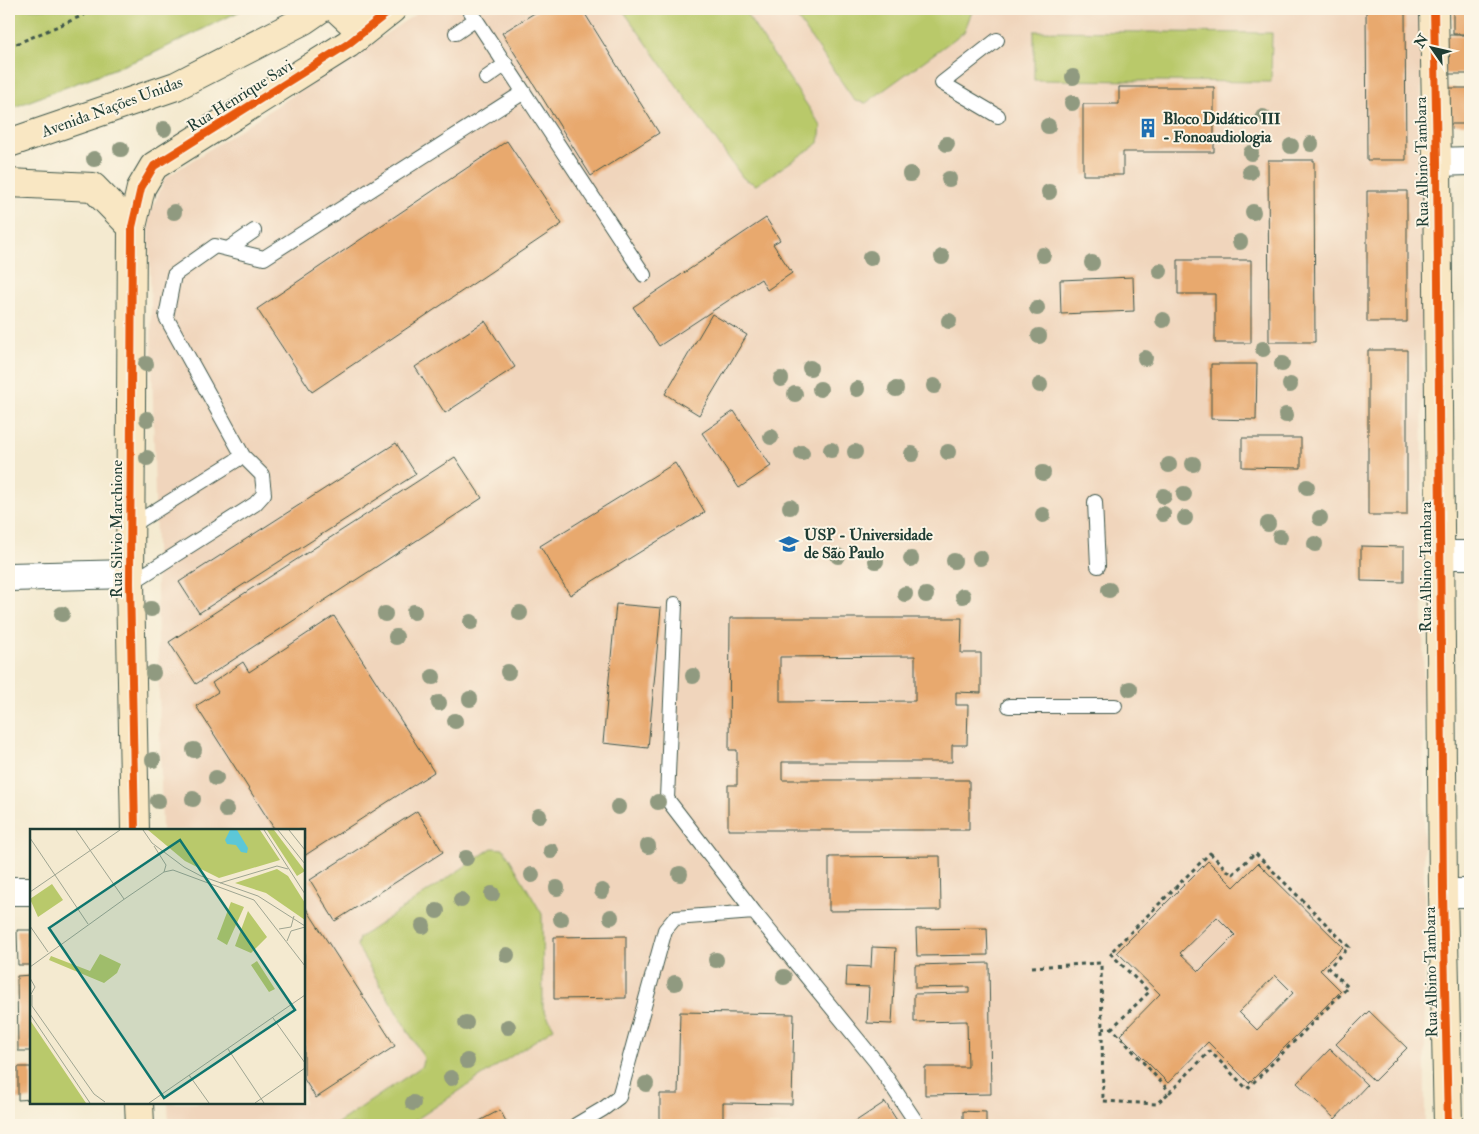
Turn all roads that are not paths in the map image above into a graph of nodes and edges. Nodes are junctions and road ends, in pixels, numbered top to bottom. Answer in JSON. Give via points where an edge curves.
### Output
{"nodes":[{"id":1,"x":320,"y":9,"type":"edge"},
{"id":2,"x":337,"y":9,"type":"edge"},
{"id":3,"x":392,"y":9,"type":"edge"},
{"id":4,"x":1434,"y":9,"type":"edge"},
{"id":5,"x":473,"y":14,"type":"edge"},
{"id":6,"x":362,"y":32,"type":"junction"},
{"id":7,"x":456,"y":33,"type":"dead end"},
{"id":8,"x":997,"y":40,"type":"dead end"},
{"id":9,"x":506,"y":64,"type":"junction"},
{"id":10,"x":486,"y":78,"type":"dead end"},
{"id":11,"x":524,"y":92,"type":"junction"},
{"id":12,"x":998,"y":116,"type":"dead end"},
{"id":13,"x":9,"y":143,"type":"edge"},
{"id":14,"x":1470,"y":161,"type":"edge"},
{"id":15,"x":1437,"y":162,"type":"junction"},
{"id":16,"x":9,"y":183,"type":"edge"},
{"id":17,"x":132,"y":227,"type":"junction"},
{"id":18,"x":254,"y":231,"type":"dead end"},
{"id":19,"x":228,"y":249,"type":"junction"},
{"id":20,"x":644,"y":275,"type":"dead end"},
{"id":21,"x":242,"y":456,"type":"junction"},
{"id":22,"x":1096,"y":502,"type":"dead end"},
{"id":23,"x":131,"y":526,"type":"junction"},
{"id":24,"x":1440,"y":555,"type":"junction"},
{"id":25,"x":1470,"y":555,"type":"edge"},
{"id":26,"x":1098,"y":566,"type":"dead end"},
{"id":27,"x":9,"y":577,"type":"edge"},
{"id":28,"x":130,"y":578,"type":"junction"},
{"id":29,"x":675,"y":604,"type":"dead end"},
{"id":30,"x":1009,"y":706,"type":"dead end"},
{"id":31,"x":1116,"y":706,"type":"dead end"},
{"id":32,"x":135,"y":829,"type":"edge"},
{"id":33,"x":9,"y":891,"type":"edge"},
{"id":34,"x":30,"y":891,"type":"edge"},
{"id":35,"x":1443,"y":893,"type":"junction"},
{"id":36,"x":1470,"y":893,"type":"edge"},
{"id":37,"x":754,"y":912,"type":"junction"},
{"id":38,"x":139,"y":1104,"type":"edge"},
{"id":39,"x":140,"y":1125,"type":"edge"},
{"id":40,"x":576,"y":1125,"type":"edge"},
{"id":41,"x":918,"y":1125,"type":"edge"},
{"id":42,"x":1448,"y":1125,"type":"edge"}],
"edges":[{"from":1,"to":13,"type":"street","name":"Avenida Nações Unidas","via":[[176,86]]},
{"from":2,"to":6,"type":"street"},
{"from":3,"to":6,"type":"street","name":"Rua Henrique Savi"},
{"from":4,"to":15,"type":"street","name":"Rua Albino Tambara"},
{"from":5,"to":7,"type":"lane"},
{"from":5,"to":9,"type":"lane"},
{"from":6,"to":17,"type":"street","name":"Rua Henrique Savi","via":[[348,44],[154,166],[141,188]]},
{"from":8,"to":12,"type":"lane","via":[[942,83]]},
{"from":9,"to":10,"type":"lane"},
{"from":9,"to":11,"type":"lane"},
{"from":11,"to":19,"type":"lane","via":[[264,258]]},
{"from":11,"to":20,"type":"lane"},
{"from":14,"to":15,"type":"street"},
{"from":15,"to":24,"type":"street","name":"Rua Albino Tambara"},
{"from":16,"to":17,"type":"street","via":[[93,187]]},
{"from":17,"to":23,"type":"street","name":"Rua Silvio Marchione"},
{"from":18,"to":19,"type":"lane"},
{"from":19,"to":21,"type":"lane","via":[[215,246],[174,275],[166,317]]},
{"from":21,"to":23,"type":"lane"},
{"from":21,"to":28,"type":"lane","via":[[262,475],[264,494],[255,504]]},
{"from":22,"to":26,"type":"lane"},
{"from":23,"to":28,"type":"street","name":"Rua Silvio Marchione"},
{"from":24,"to":25,"type":"street"},
{"from":24,"to":35,"type":"street","name":"Rua Albino Tambara"},
{"from":27,"to":28,"type":"street"},
{"from":28,"to":32,"type":"street","name":"Rua Silvio Marchione"},
{"from":29,"to":37,"type":"lane","via":[[667,799]]},
{"from":30,"to":31,"type":"lane"},
{"from":33,"to":34,"type":"street"},
{"from":35,"to":36,"type":"street"},
{"from":35,"to":42,"type":"street","name":"Rua Albino Tambara"},
{"from":37,"to":40,"type":"lane","via":[[675,918],[665,930],[619,1097]]},
{"from":37,"to":41,"type":"lane","via":[[876,1062]]},
{"from":38,"to":39,"type":"street"}]}
